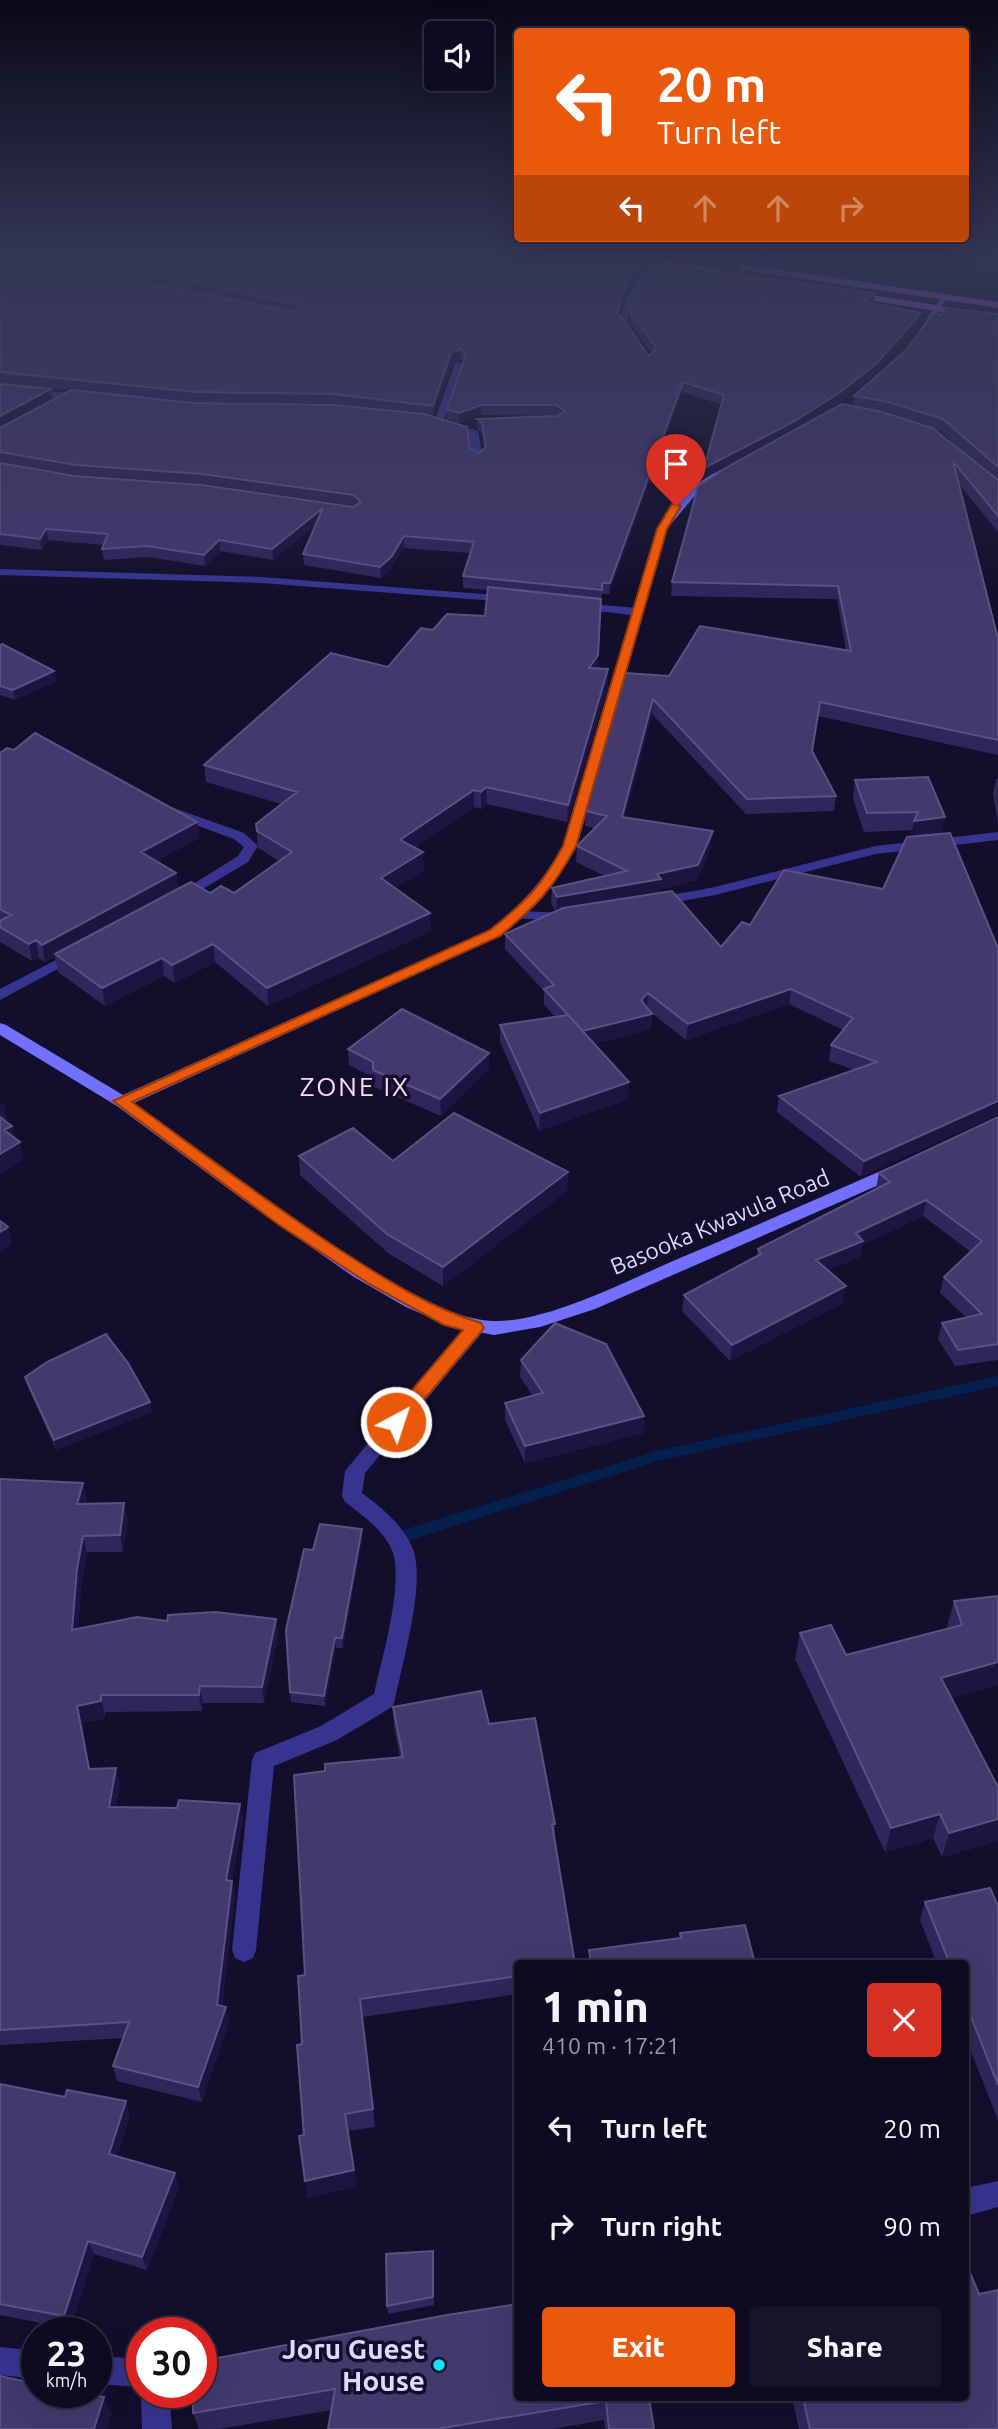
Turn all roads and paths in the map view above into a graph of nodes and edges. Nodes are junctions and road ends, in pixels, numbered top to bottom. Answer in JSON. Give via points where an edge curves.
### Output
{"nodes":[{"id":1,"x":457,"y":368,"type":"edge"},
{"id":2,"x":0,"y":388,"type":"edge"},
{"id":3,"x":68,"y":397,"type":"junction"},
{"id":4,"x":93,"y":399,"type":"edge"},
{"id":5,"x":45,"y":409,"type":"edge"},
{"id":6,"x":426,"y":419,"type":"edge"},
{"id":7,"x":481,"y":421,"type":"edge"},
{"id":8,"x":439,"y":422,"type":"junction"},
{"id":9,"x":462,"y":428,"type":"junction"},
{"id":10,"x":478,"y":458,"type":"edge"},
{"id":11,"x":748,"y":460,"type":"edge"},
{"id":12,"x":0,"y":572,"type":"edge"},
{"id":13,"x":526,"y":601,"type":"edge"},
{"id":14,"x":568,"y":605,"type":"edge"},
{"id":15,"x":638,"y":612,"type":"junction"},
{"id":16,"x":160,"y":807,"type":"edge"},
{"id":17,"x":998,"y":836,"type":"edge"},
{"id":18,"x":169,"y":905,"type":"edge"},
{"id":19,"x":635,"y":905,"type":"edge"},
{"id":20,"x":583,"y":914,"type":"edge"},
{"id":21,"x":520,"y":915,"type":"junction"},
{"id":22,"x":96,"y":943,"type":"edge"},
{"id":23,"x":0,"y":995,"type":"edge"},
{"id":24,"x":0,"y":1028,"type":"edge"},
{"id":25,"x":121,"y":1101,"type":"junction"},
{"id":26,"x":916,"y":1162,"type":"edge"},
{"id":27,"x":475,"y":1328,"type":"junction"},
{"id":28,"x":244,"y":1950,"type":"dead end"},
{"id":29,"x":998,"y":2193,"type":"edge"},
{"id":30,"x":969,"y":2201,"type":"edge"},
{"id":31,"x":0,"y":2361,"type":"edge"},
{"id":32,"x":21,"y":2363,"type":"edge"},
{"id":33,"x":156,"y":2408,"type":"edge"},
{"id":34,"x":157,"y":2429,"type":"edge"}],
"edges":[{"from":1,"to":8,"type":"street"},
{"from":2,"to":3,"type":"street"},
{"from":3,"to":4,"type":"street"},
{"from":3,"to":5,"type":"street"},
{"from":6,"to":8,"type":"street"},
{"from":7,"to":9,"type":"street"},
{"from":8,"to":9,"type":"street"},
{"from":9,"to":10,"type":"street","via":[[474,433]]},
{"from":11,"to":15,"type":"street","via":[[706,480],[676,506],[662,529]]},
{"from":12,"to":13,"type":"street","via":[[261,580]]},
{"from":14,"to":15,"type":"street"},
{"from":15,"to":21,"type":"street","via":[[570,846],[550,883]]},
{"from":16,"to":18,"type":"street","via":[[239,836],[251,846],[243,859]]},
{"from":17,"to":19,"type":"street","via":[[876,850],[715,891]]},
{"from":20,"to":21,"type":"street","via":[[556,919]]},
{"from":21,"to":25,"type":"street","via":[[495,933]]},
{"from":22,"to":23,"type":"street"},
{"from":24,"to":25,"type":"street","name":"Basooka Kwavula Road"},
{"from":25,"to":27,"type":"street","name":"Basooka Kwavula Road","via":[[376,1281],[450,1321]]},
{"from":26,"to":27,"type":"street","name":"Basooka Kwavula Road","via":[[602,1299],[513,1325]]},
{"from":27,"to":28,"type":"street","via":[[355,1471],[352,1496],[380,1517],[403,1552],[405,1592],[384,1700],[329,1733],[263,1760]]},
{"from":29,"to":30,"type":"street"},
{"from":31,"to":32,"type":"street"},
{"from":33,"to":34,"type":"street"}]}
